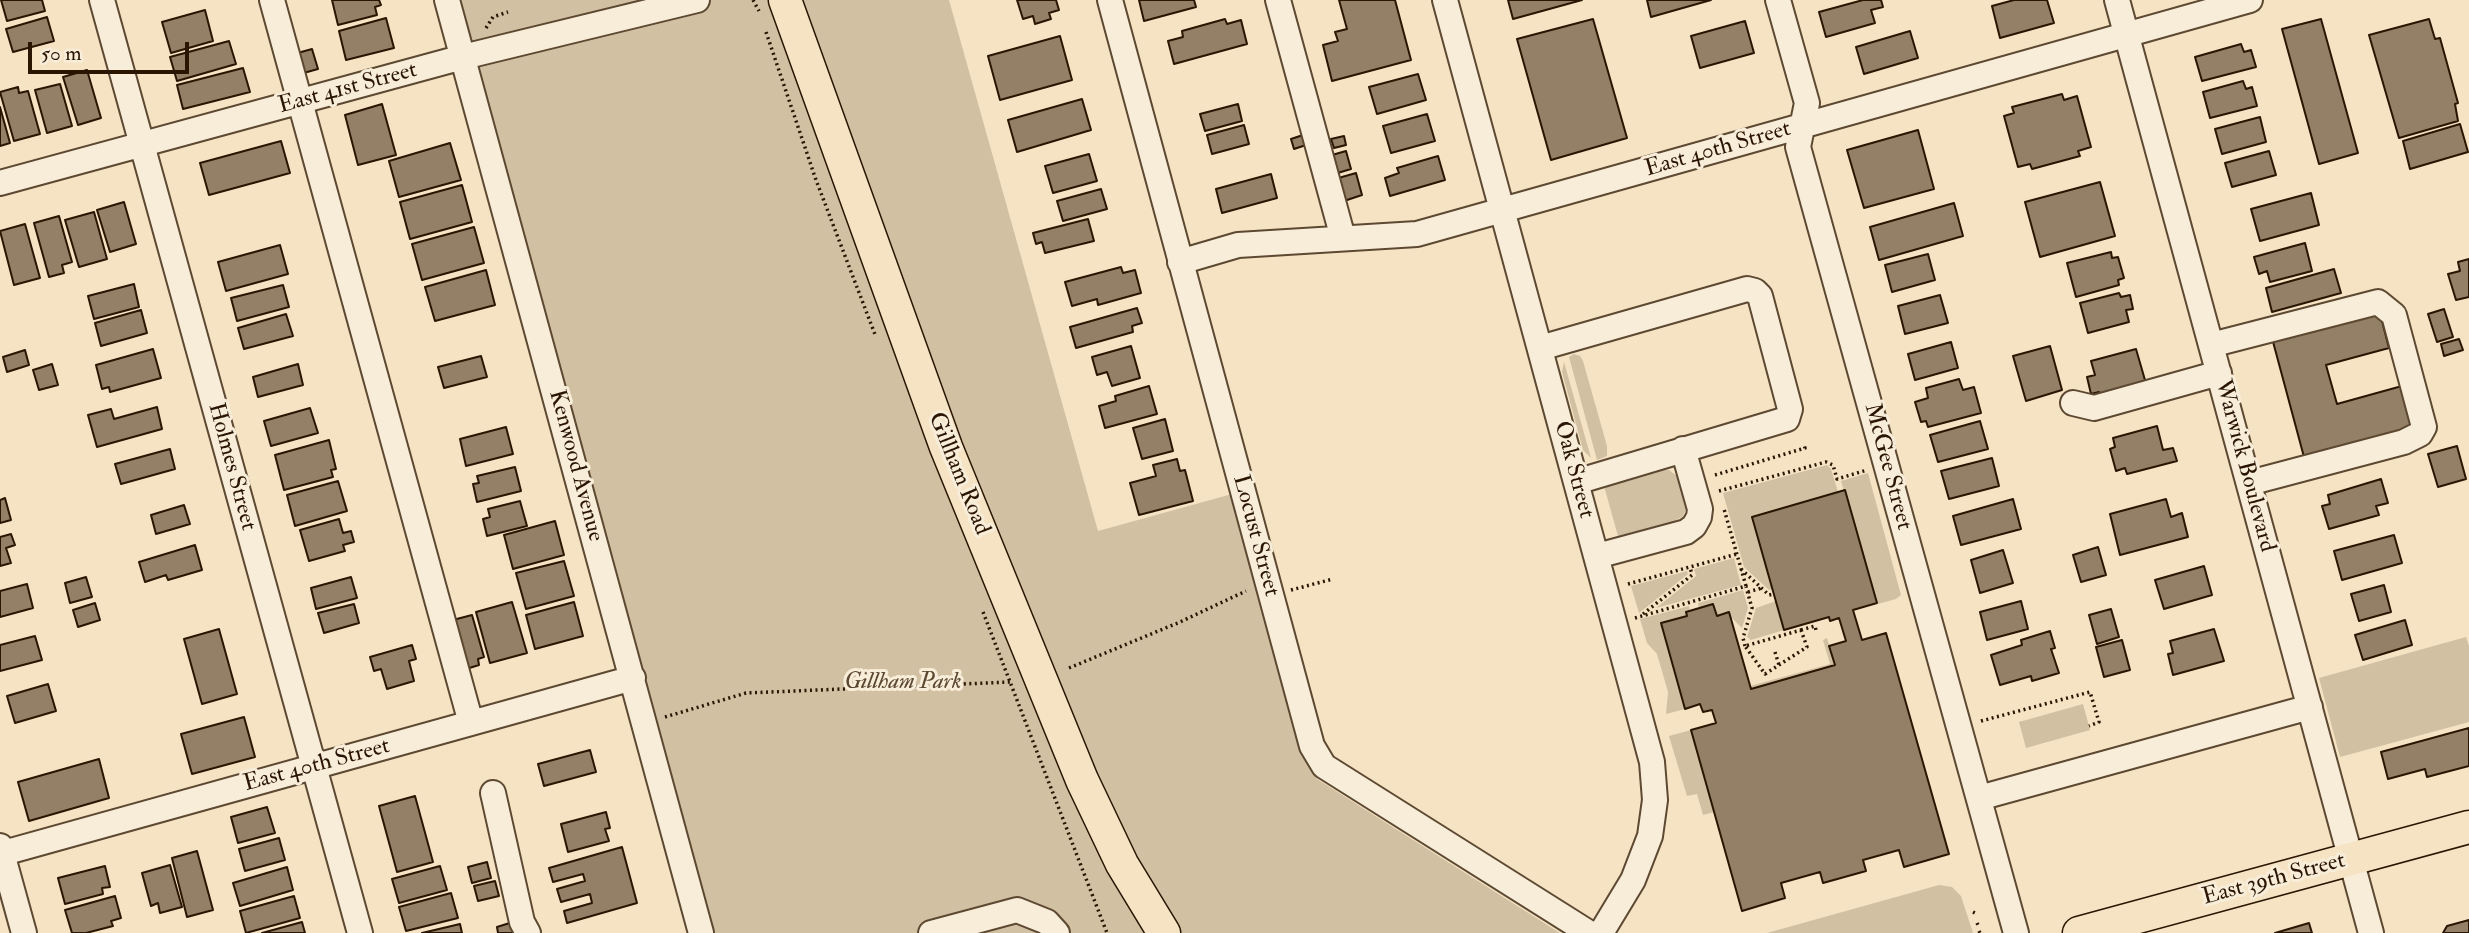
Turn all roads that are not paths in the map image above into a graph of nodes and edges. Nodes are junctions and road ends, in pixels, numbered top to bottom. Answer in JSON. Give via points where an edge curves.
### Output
{"nodes":[{"id":1,"x":102,"y":0,"type":"edge"},
{"id":2,"x":272,"y":0,"type":"edge"},
{"id":3,"x":447,"y":0,"type":"edge"},
{"id":4,"x":697,"y":0,"type":"edge"},
{"id":5,"x":785,"y":0,"type":"edge"},
{"id":6,"x":1110,"y":0,"type":"edge"},
{"id":7,"x":1278,"y":0,"type":"edge"},
{"id":8,"x":1445,"y":0,"type":"edge"},
{"id":9,"x":1778,"y":0,"type":"edge"},
{"id":10,"x":2117,"y":0,"type":"edge"},
{"id":11,"x":2250,"y":0,"type":"edge"},
{"id":12,"x":2127,"y":35,"type":"junction"},
{"id":13,"x":463,"y":57,"type":"junction"},
{"id":14,"x":300,"y":102,"type":"junction"},
{"id":15,"x":1802,"y":126,"type":"junction"},
{"id":16,"x":141,"y":144,"type":"junction"},
{"id":17,"x":0,"y":183,"type":"edge"},
{"id":18,"x":1502,"y":210,"type":"junction"},
{"id":19,"x":1343,"y":238,"type":"junction"},
{"id":20,"x":1180,"y":262,"type":"junction"},
{"id":21,"x":2211,"y":345,"type":"junction"},
{"id":22,"x":1540,"y":348,"type":"junction"},
{"id":23,"x":2219,"y":373,"type":"junction"},
{"id":24,"x":2073,"y":403,"type":"dead end"},
{"id":25,"x":1682,"y":449,"type":"junction"},
{"id":26,"x":1576,"y":482,"type":"junction"},
{"id":27,"x":2249,"y":483,"type":"junction"},
{"id":28,"x":1597,"y":556,"type":"junction"},
{"id":29,"x":633,"y":678,"type":"junction"},
{"id":30,"x":2310,"y":707,"type":"junction"},
{"id":31,"x":471,"y":723,"type":"junction"},
{"id":32,"x":314,"y":767,"type":"junction"},
{"id":33,"x":493,"y":793,"type":"dead end"},
{"id":34,"x":1979,"y":798,"type":"junction"},
{"id":35,"x":2469,"y":827,"type":"edge"},
{"id":36,"x":1,"y":851,"type":"edge"},
{"id":37,"x":2351,"y":859,"type":"junction"},
{"id":38,"x":1157,"y":931,"type":"edge"},
{"id":39,"x":24,"y":933,"type":"edge"},
{"id":40,"x":360,"y":933,"type":"edge"},
{"id":41,"x":528,"y":933,"type":"edge"},
{"id":42,"x":701,"y":933,"type":"edge"},
{"id":43,"x":931,"y":933,"type":"edge"},
{"id":44,"x":1056,"y":933,"type":"edge"},
{"id":45,"x":1589,"y":933,"type":"edge"},
{"id":46,"x":1601,"y":933,"type":"edge"},
{"id":47,"x":2016,"y":933,"type":"edge"},
{"id":48,"x":2079,"y":933,"type":"edge"},
{"id":49,"x":2371,"y":933,"type":"edge"}],
"edges":[{"from":1,"to":16,"type":"street","name":"Holmes Street"},
{"from":2,"to":14,"type":"street"},
{"from":3,"to":13,"type":"street","name":"Kenwood Avenue"},
{"from":4,"to":13,"type":"street","name":"East 41st Street"},
{"from":5,"to":38,"type":"main road","name":"Gillham Road","via":[[946,447],[1082,780]]},
{"from":6,"to":20,"type":"street","name":"Locust Street"},
{"from":7,"to":19,"type":"street"},
{"from":8,"to":18,"type":"street","name":"Oak Street"},
{"from":9,"to":15,"type":"street","name":"McGee Street","via":[[1807,103]]},
{"from":10,"to":12,"type":"street","name":"Warwick Boulevard"},
{"from":11,"to":12,"type":"street","name":"East 40th Street"},
{"from":12,"to":15,"type":"street","name":"East 40th Street"},
{"from":12,"to":21,"type":"street","name":"Warwick Boulevard"},
{"from":13,"to":14,"type":"street","name":"East 41st Street"},
{"from":13,"to":29,"type":"street","name":"Kenwood Avenue"},
{"from":14,"to":16,"type":"street","name":"East 41st Street"},
{"from":14,"to":31,"type":"street"},
{"from":15,"to":18,"type":"street","name":"East 40th Street"},
{"from":15,"to":34,"type":"street","name":"McGee Street","via":[[1798,147]]},
{"from":16,"to":17,"type":"street","name":"East 41st Street"},
{"from":16,"to":32,"type":"street","name":"Holmes Street"},
{"from":18,"to":19,"type":"street","name":"East 40th Street","via":[[1417,233]]},
{"from":18,"to":22,"type":"street","name":"Oak Street"},
{"from":19,"to":20,"type":"street","name":"East 40th Street","via":[[1238,244]]},
{"from":20,"to":45,"type":"street","name":"Locust Street","via":[[1312,746],[1324,766]]},
{"from":21,"to":23,"type":"street","name":"Warwick Boulevard"},
{"from":21,"to":27,"type":"street","via":[[2378,302],[2394,315],[2424,427],[2420,435]]},
{"from":22,"to":25,"type":"street","via":[[1747,289],[1758,293],[1789,415]]},
{"from":22,"to":26,"type":"street","name":"Oak Street"},
{"from":23,"to":24,"type":"street","via":[[2094,408]]},
{"from":23,"to":27,"type":"street","name":"Warwick Boulevard"},
{"from":25,"to":26,"type":"street"},
{"from":25,"to":28,"type":"street","via":[[1700,509],[1695,526]]},
{"from":26,"to":28,"type":"street","name":"Oak Street"},
{"from":27,"to":30,"type":"street","name":"Warwick Boulevard"},
{"from":28,"to":46,"type":"street","name":"Oak Street","via":[[1652,762],[1655,800],[1643,858]]},
{"from":29,"to":31,"type":"street","name":"East 40th Street"},
{"from":29,"to":42,"type":"street","name":"Kenwood Avenue"},
{"from":30,"to":34,"type":"street"},
{"from":30,"to":37,"type":"street","name":"Warwick Boulevard"},
{"from":31,"to":32,"type":"street","name":"East 40th Street"},
{"from":32,"to":36,"type":"street","name":"East 40th Street"},
{"from":32,"to":40,"type":"street","name":"Holmes Street"},
{"from":33,"to":41,"type":"street"},
{"from":34,"to":47,"type":"street","name":"McGee Street"},
{"from":35,"to":37,"type":"main road","name":"East 39th Street"},
{"from":36,"to":39,"type":"street"},
{"from":37,"to":48,"type":"main road","name":"East 39th Street"},
{"from":37,"to":49,"type":"street","name":"Warwick Boulevard"},
{"from":43,"to":44,"type":"street","via":[[1017,910],[1047,922]]}]}
